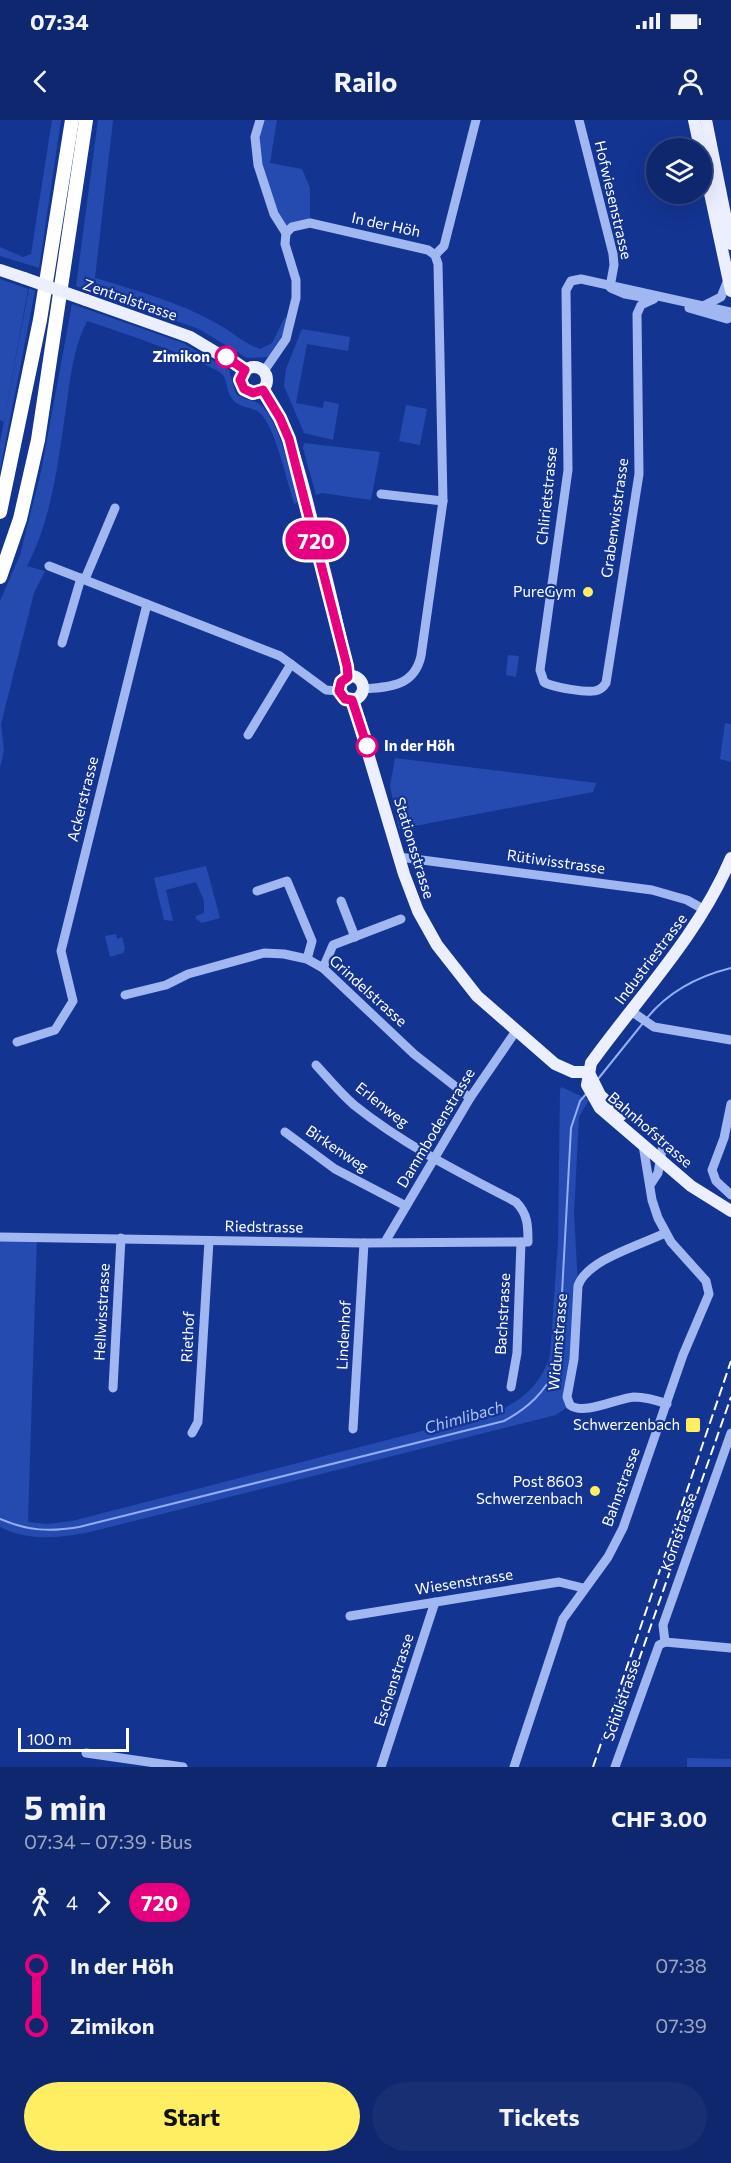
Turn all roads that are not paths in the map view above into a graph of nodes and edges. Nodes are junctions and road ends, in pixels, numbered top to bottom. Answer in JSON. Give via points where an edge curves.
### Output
{"nodes":[{"id":1,"x":72,"y":120,"type":"edge"},
{"id":2,"x":86,"y":120,"type":"edge"},
{"id":3,"x":260,"y":120,"type":"edge"},
{"id":4,"x":476,"y":120,"type":"edge"},
{"id":5,"x":579,"y":120,"type":"edge"},
{"id":6,"x":694,"y":120,"type":"edge"},
{"id":7,"x":706,"y":120,"type":"edge"},
{"id":8,"x":698,"y":138,"type":"edge"},
{"id":9,"x":712,"y":201,"type":"edge"},
{"id":10,"x":286,"y":233,"type":"junction"},
{"id":11,"x":731,"y":244,"type":"edge"},
{"id":12,"x":435,"y":255,"type":"junction"},
{"id":13,"x":0,"y":270,"type":"edge"},
{"id":14,"x":729,"y":278,"type":"junction"},
{"id":15,"x":609,"y":286,"type":"junction"},
{"id":16,"x":731,"y":291,"type":"edge"},
{"id":17,"x":654,"y":299,"type":"junction"},
{"id":18,"x":704,"y":306,"type":"junction"},
{"id":19,"x":731,"y":312,"type":"edge"},
{"id":20,"x":731,"y":317,"type":"edge"},
{"id":21,"x":245,"y":370,"type":"junction"},
{"id":22,"x":264,"y":371,"type":"junction"},
{"id":23,"x":263,"y":390,"type":"junction"},
{"id":24,"x":381,"y":494,"type":"dead end"},
{"id":25,"x":443,"y":501,"type":"junction"},
{"id":26,"x":115,"y":508,"type":"dead end"},
{"id":27,"x":0,"y":512,"type":"edge"},
{"id":28,"x":49,"y":566,"type":"dead end"},
{"id":29,"x":0,"y":577,"type":"edge"},
{"id":30,"x":83,"y":578,"type":"junction"},
{"id":31,"x":147,"y":604,"type":"junction"},
{"id":32,"x":62,"y":643,"type":"dead end"},
{"id":33,"x":291,"y":664,"type":"junction"},
{"id":34,"x":348,"y":677,"type":"junction"},
{"id":35,"x":607,"y":678,"type":"joint"},
{"id":36,"x":362,"y":688,"type":"junction"},
{"id":37,"x":339,"y":691,"type":"junction"},
{"id":38,"x":352,"y":700,"type":"junction"},
{"id":39,"x":248,"y":735,"type":"dead end"},
{"id":40,"x":399,"y":857,"type":"junction"},
{"id":41,"x":731,"y":858,"type":"edge"},
{"id":42,"x":257,"y":891,"type":"dead end"},
{"id":43,"x":341,"y":901,"type":"dead end"},
{"id":44,"x":705,"y":910,"type":"junction"},
{"id":45,"x":401,"y":919,"type":"dead end"},
{"id":46,"x":355,"y":937,"type":"junction"},
{"id":47,"x":307,"y":959,"type":"junction"},
{"id":48,"x":323,"y":968,"type":"junction"},
{"id":49,"x":125,"y":995,"type":"dead end"},
{"id":50,"x":635,"y":1014,"type":"junction"},
{"id":51,"x":516,"y":1031,"type":"junction"},
{"id":52,"x":731,"y":1040,"type":"edge"},
{"id":53,"x":17,"y":1041,"type":"dead end"},
{"id":54,"x":316,"y":1065,"type":"dead end"},
{"id":55,"x":591,"y":1084,"type":"junction"},
{"id":56,"x":470,"y":1098,"type":"junction"},
{"id":57,"x":731,"y":1104,"type":"edge"},
{"id":58,"x":285,"y":1132,"type":"dead end"},
{"id":59,"x":643,"y":1145,"type":"junction"},
{"id":60,"x":665,"y":1156,"type":"junction"},
{"id":61,"x":435,"y":1160,"type":"junction"},
{"id":62,"x":653,"y":1172,"type":"junction"},
{"id":63,"x":679,"y":1175,"type":"junction"},
{"id":64,"x":731,"y":1195,"type":"edge"},
{"id":65,"x":406,"y":1206,"type":"junction"},
{"id":66,"x":729,"y":1210,"type":"edge"},
{"id":67,"x":665,"y":1233,"type":"junction"},
{"id":68,"x":0,"y":1237,"type":"edge"},
{"id":69,"x":121,"y":1238,"type":"junction"},
{"id":70,"x":209,"y":1241,"type":"junction"},
{"id":71,"x":385,"y":1242,"type":"junction"},
{"id":72,"x":525,"y":1242,"type":"junction"},
{"id":73,"x":364,"y":1243,"type":"junction"},
{"id":74,"x":511,"y":1387,"type":"dead end"},
{"id":75,"x":113,"y":1388,"type":"dead end"},
{"id":76,"x":667,"y":1404,"type":"junction"},
{"id":77,"x":353,"y":1429,"type":"dead end"},
{"id":78,"x":192,"y":1433,"type":"dead end"},
{"id":79,"x":731,"y":1433,"type":"edge"},
{"id":80,"x":584,"y":1588,"type":"junction"},
{"id":81,"x":435,"y":1602,"type":"junction"},
{"id":82,"x":350,"y":1616,"type":"dead end"},
{"id":83,"x":665,"y":1642,"type":"junction"},
{"id":84,"x":731,"y":1648,"type":"edge"},
{"id":85,"x":86,"y":1753,"type":"dead end"},
{"id":86,"x":183,"y":1767,"type":"edge"},
{"id":87,"x":381,"y":1767,"type":"edge"},
{"id":88,"x":514,"y":1767,"type":"edge"},
{"id":89,"x":615,"y":1767,"type":"edge"}],
"edges":[{"from":1,"to":27,"type":"highway","via":[[40,320]]},
{"from":2,"to":29,"type":"highway","via":[[38,440],[20,519]]},
{"from":3,"to":10,"type":"street","via":[[255,137],[258,165],[274,214]]},
{"from":4,"to":12,"type":"street","via":[[444,246]]},
{"from":5,"to":15,"type":"street","name":"Hofwiesenstrasse","via":[[614,265]]},
{"from":6,"to":8,"type":"main road"},
{"from":7,"to":11,"type":"main road"},
{"from":9,"to":14,"type":"main road"},
{"from":10,"to":12,"type":"street","name":"In der Höh","via":[[292,226],[310,223],[428,250]]},
{"from":10,"to":22,"type":"street","via":[[296,298],[286,339]]},
{"from":12,"to":25,"type":"street","name":"In der Höh"},
{"from":13,"to":21,"type":"main road","name":"Zentralstrasse","bridge":true,"via":[[190,337]]},
{"from":14,"to":16,"type":"main road"},
{"from":14,"to":18,"type":"street","via":[[721,297]]},
{"from":15,"to":17,"type":"street","name":"Chlirietstrasse","via":[[620,293]]},
{"from":15,"to":18,"type":"street","name":"Chlirietstrasse"},
{"from":15,"to":35,"type":"street","name":"Chlirietstrasse","via":[[581,279],[571,281],[566,290],[568,470],[540,669],[544,682],[553,687],[596,691]]},
{"from":17,"to":20,"type":"street","name":"Chlirietstrasse"},
{"from":17,"to":35,"type":"street","name":"Grabenwisstrasse","via":[[641,305],[637,314],[639,474]]},
{"from":18,"to":19,"type":"street","name":"Chlirietstrasse"},
{"from":21,"to":22,"type":"main road","via":[[257,367]]},
{"from":21,"to":23,"type":"main road","via":[[240,380],[244,389],[253,393]]},
{"from":22,"to":23,"type":"main road","via":[[267,379]]},
{"from":23,"to":34,"type":"main road","via":[[289,439]]},
{"from":24,"to":25,"type":"street"},
{"from":25,"to":36,"type":"street","name":"In der Höh","via":[[417,670],[398,684]]},
{"from":26,"to":30,"type":"street"},
{"from":28,"to":30,"type":"street"},
{"from":30,"to":31,"type":"street"},
{"from":30,"to":32,"type":"street"},
{"from":31,"to":33,"type":"street","via":[[280,656]]},
{"from":31,"to":53,"type":"street","name":"Ackerstrasse","via":[[61,951],[78,1002],[55,1030]]},
{"from":33,"to":37,"type":"street","via":[[326,690]]},
{"from":33,"to":39,"type":"street"},
{"from":34,"to":36,"type":"main road","via":[[356,678]]},
{"from":34,"to":37,"type":"main road","via":[[341,682]]},
{"from":36,"to":38,"type":"main road"},
{"from":37,"to":38,"type":"main road","via":[[345,699]]},
{"from":38,"to":40,"type":"main road","name":"Stationsstrasse"},
{"from":40,"to":44,"type":"street","name":"Rütiwisstrasse","via":[[652,890],[687,900]]},
{"from":40,"to":51,"type":"main road","name":"Stationsstrasse","via":[[418,911],[448,962],[477,996]]},
{"from":41,"to":44,"type":"main road","name":"Industriestrasse"},
{"from":42,"to":47,"type":"street","via":[[287,881],[312,941]]},
{"from":43,"to":46,"type":"street"},
{"from":44,"to":50,"type":"main road","name":"Industriestrasse"},
{"from":45,"to":46,"type":"street"},
{"from":46,"to":48,"type":"street","via":[[330,948]]},
{"from":47,"to":48,"type":"street","name":"Grindelstrasse"},
{"from":47,"to":49,"type":"street","name":"Grindelstrasse","via":[[264,953]]},
{"from":48,"to":56,"type":"street","name":"Grindelstrasse","via":[[414,1054]]},
{"from":50,"to":52,"type":"street","via":[[649,1025]]},
{"from":50,"to":55,"type":"main road","name":"Industriestrasse","via":[[591,1063]]},
{"from":51,"to":55,"type":"main road","name":"Stationsstrasse","via":[[564,1070]]},
{"from":51,"to":56,"type":"street","name":"Dammbodenstrasse"},
{"from":54,"to":61,"type":"street","name":"Erlenweg","via":[[352,1103]]},
{"from":55,"to":59,"type":"main road","name":"Bahnhofstrasse","via":[[600,1108]]},
{"from":55,"to":60,"type":"main road","name":"Bahnhofstrasse"},
{"from":56,"to":61,"type":"street","name":"Dammbodenstrasse"},
{"from":57,"to":64,"type":"street","via":[[712,1170],[716,1182]]},
{"from":58,"to":65,"type":"street","name":"Birkenweg","via":[[335,1169]]},
{"from":59,"to":60,"type":"main road","name":"Bahnhofstrasse"},
{"from":59,"to":62,"type":"street","name":"Bahnstrasse"},
{"from":60,"to":62,"type":"street","via":[[651,1164]]},
{"from":60,"to":63,"type":"main road","name":"Bahnhofstrasse"},
{"from":60,"to":66,"type":"main road","name":"Bahnhofstrasse"},
{"from":61,"to":65,"type":"street","name":"Dammbodenstrasse"},
{"from":61,"to":72,"type":"street","name":"Bachstrasse","via":[[516,1202],[528,1221]]},
{"from":62,"to":63,"type":"street"},
{"from":62,"to":67,"type":"street","name":"Bahnstrasse","via":[[650,1185]]},
{"from":63,"to":66,"type":"main road","name":"Bahnhofstrasse"},
{"from":65,"to":71,"type":"street","name":"Dammbodenstrasse"},
{"from":67,"to":76,"type":"street","name":"Bahnstrasse","via":[[705,1281],[709,1294]]},
{"from":67,"to":76,"type":"street","name":"Widumstrasse","via":[[591,1267],[580,1277],[567,1397],[570,1405],[581,1409],[634,1397]]},
{"from":68,"to":69,"type":"street","name":"Riedstrasse"},
{"from":69,"to":70,"type":"street","name":"Riedstrasse"},
{"from":69,"to":75,"type":"street","name":"Hellwisstrasse"},
{"from":70,"to":73,"type":"street","name":"Riedstrasse"},
{"from":70,"to":78,"type":"street","name":"Riethof","via":[[198,1422]]},
{"from":71,"to":72,"type":"street","name":"Riedstrasse"},
{"from":71,"to":73,"type":"street","name":"Riedstrasse"},
{"from":72,"to":74,"type":"street","name":"Bachstrasse"},
{"from":73,"to":77,"type":"street","name":"Lindenhof"},
{"from":76,"to":80,"type":"street","name":"Bahnstrasse","via":[[623,1528],[608,1557]]},
{"from":79,"to":83,"type":"street","name":"Kornstrasse","via":[[663,1625]]},
{"from":80,"to":81,"type":"street","name":"Wiesenstrasse","via":[[559,1582]]},
{"from":80,"to":88,"type":"street","name":"Bahnstrasse","via":[[563,1618]]},
{"from":81,"to":82,"type":"street","name":"Wiesenstrasse"},
{"from":81,"to":87,"type":"street","name":"Eschenstrasse"},
{"from":83,"to":84,"type":"street"},
{"from":83,"to":89,"type":"street","name":"Schulstrasse","via":[[656,1649]]},
{"from":85,"to":86,"type":"street"}]}
